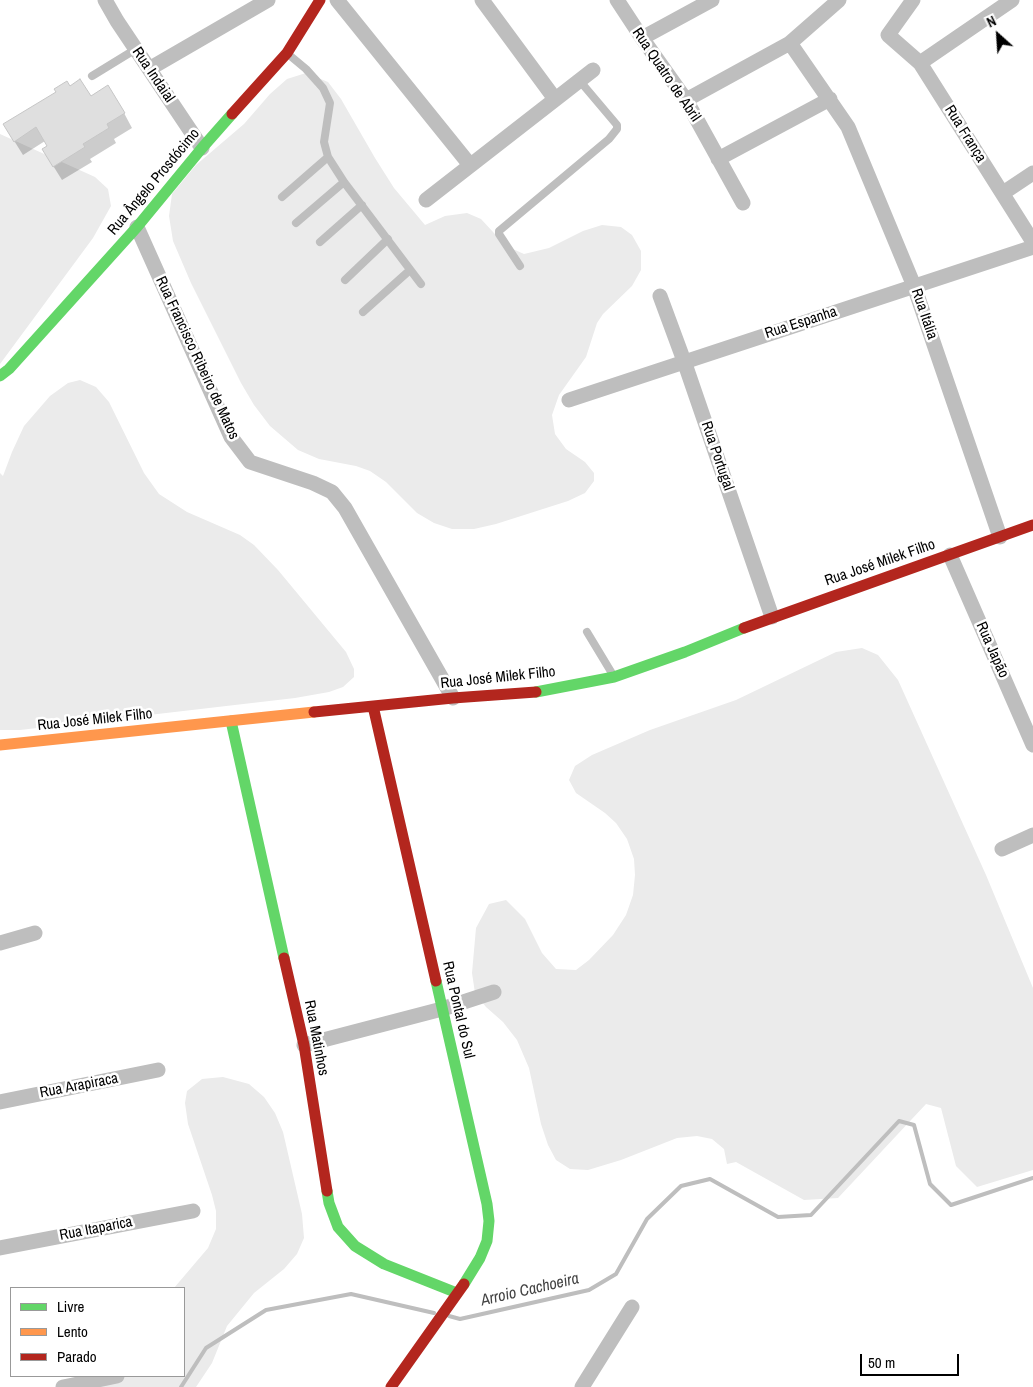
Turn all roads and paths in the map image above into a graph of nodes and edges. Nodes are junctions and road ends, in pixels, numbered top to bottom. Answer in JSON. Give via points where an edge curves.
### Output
{"nodes":[{"id":1,"x":105,"y":0,"type":"edge"},
{"id":2,"x":268,"y":0,"type":"edge"},
{"id":3,"x":320,"y":0,"type":"edge"},
{"id":4,"x":338,"y":0,"type":"edge"},
{"id":5,"x":482,"y":0,"type":"edge"},
{"id":6,"x":617,"y":0,"type":"edge"},
{"id":7,"x":712,"y":0,"type":"edge"},
{"id":8,"x":839,"y":0,"type":"edge"},
{"id":9,"x":913,"y":0,"type":"edge"},
{"id":10,"x":1012,"y":0,"type":"edge"},
{"id":11,"x":642,"y":38,"type":"junction"},
{"id":12,"x":790,"y":43,"type":"junction"},
{"id":13,"x":136,"y":50,"type":"junction"},
{"id":14,"x":287,"y":54,"type":"junction"},
{"id":15,"x":920,"y":63,"type":"junction"},
{"id":16,"x":149,"y":70,"type":"junction"},
{"id":17,"x":593,"y":70,"type":"dead end"},
{"id":18,"x":92,"y":76,"type":"dead end"},
{"id":19,"x":579,"y":80,"type":"junction"},
{"id":20,"x":555,"y":99,"type":"junction"},
{"id":21,"x":830,"y":99,"type":"junction"},
{"id":22,"x":686,"y":100,"type":"junction"},
{"id":23,"x":202,"y":148,"type":"junction"},
{"id":24,"x":328,"y":157,"type":"junction"},
{"id":25,"x":718,"y":159,"type":"junction"},
{"id":26,"x":470,"y":165,"type":"junction"},
{"id":27,"x":1033,"y":173,"type":"edge"},
{"id":28,"x":344,"y":182,"type":"junction"},
{"id":29,"x":1002,"y":193,"type":"junction"},
{"id":30,"x":282,"y":197,"type":"dead end"},
{"id":31,"x":426,"y":200,"type":"dead end"},
{"id":32,"x":743,"y":203,"type":"dead end"},
{"id":33,"x":362,"y":205,"type":"junction"},
{"id":34,"x":296,"y":223,"type":"dead end"},
{"id":35,"x":137,"y":227,"type":"junction"},
{"id":36,"x":388,"y":239,"type":"junction"},
{"id":37,"x":320,"y":242,"type":"dead end"},
{"id":38,"x":1033,"y":242,"type":"edge"},
{"id":39,"x":1033,"y":247,"type":"edge"},
{"id":40,"x":520,"y":266,"type":"dead end"},
{"id":41,"x":410,"y":270,"type":"junction"},
{"id":42,"x":345,"y":280,"type":"dead end"},
{"id":43,"x":421,"y":284,"type":"dead end"},
{"id":44,"x":914,"y":286,"type":"junction"},
{"id":45,"x":660,"y":296,"type":"dead end"},
{"id":46,"x":364,"y":312,"type":"dead end"},
{"id":47,"x":684,"y":361,"type":"junction"},
{"id":48,"x":0,"y":376,"type":"edge"},
{"id":49,"x":569,"y":400,"type":"dead end"},
{"id":50,"x":1033,"y":525,"type":"edge"},
{"id":51,"x":1000,"y":537,"type":"junction"},
{"id":52,"x":950,"y":555,"type":"junction"},
{"id":53,"x":772,"y":617,"type":"junction"},
{"id":54,"x":587,"y":632,"type":"dead end"},
{"id":55,"x":614,"y":677,"type":"junction"},
{"id":56,"x":453,"y":698,"type":"junction"},
{"id":57,"x":373,"y":706,"type":"junction"},
{"id":58,"x":231,"y":721,"type":"junction"},
{"id":59,"x":0,"y":745,"type":"edge"},
{"id":60,"x":1033,"y":745,"type":"edge"},
{"id":61,"x":1033,"y":835,"type":"edge"},
{"id":62,"x":1002,"y":848,"type":"dead end"},
{"id":63,"x":35,"y":932,"type":"dead end"},
{"id":64,"x":0,"y":943,"type":"edge"},
{"id":65,"x":494,"y":992,"type":"dead end"},
{"id":66,"x":442,"y":1009,"type":"junction"},
{"id":67,"x":304,"y":1045,"type":"junction"},
{"id":68,"x":158,"y":1070,"type":"dead end"},
{"id":69,"x":0,"y":1102,"type":"edge"},
{"id":70,"x":193,"y":1211,"type":"dead end"},
{"id":71,"x":0,"y":1248,"type":"edge"},
{"id":72,"x":457,"y":1293,"type":"junction"},
{"id":73,"x":632,"y":1307,"type":"dead end"},
{"id":74,"x":112,"y":1377,"type":"edge"},
{"id":75,"x":63,"y":1387,"type":"edge"},
{"id":76,"x":391,"y":1387,"type":"edge"},
{"id":77,"x":582,"y":1387,"type":"edge"}],
"edges":[{"from":1,"to":13,"type":"street","name":"Rua Indaial"},
{"from":2,"to":16,"type":"street"},
{"from":3,"to":14,"type":"street","name":"Rua Ângelo Prosdócimo"},
{"from":4,"to":26,"type":"street"},
{"from":5,"to":20,"type":"street"},
{"from":6,"to":11,"type":"street","name":"Rua Quatro de Abril"},
{"from":7,"to":11,"type":"street"},
{"from":8,"to":12,"type":"street"},
{"from":9,"to":15,"type":"street","name":"Rua França","via":[[888,35]]},
{"from":10,"to":15,"type":"street"},
{"from":11,"to":22,"type":"street","name":"Rua Quatro de Abril"},
{"from":12,"to":21,"type":"street","name":"Rua Itália"},
{"from":12,"to":22,"type":"street"},
{"from":13,"to":16,"type":"street","name":"Rua Indaial"},
{"from":13,"to":18,"type":"lane"},
{"from":14,"to":23,"type":"street","name":"Rua Ângelo Prosdócimo"},
{"from":14,"to":24,"type":"lane","via":[[323,88],[330,103],[324,142]]},
{"from":15,"to":29,"type":"street","name":"Rua França"},
{"from":16,"to":23,"type":"street","name":"Rua Indaial"},
{"from":17,"to":19,"type":"street"},
{"from":19,"to":20,"type":"street"},
{"from":19,"to":40,"type":"lane","via":[[617,129],[499,231]]},
{"from":20,"to":26,"type":"street"},
{"from":21,"to":25,"type":"street"},
{"from":21,"to":44,"type":"street","name":"Rua Itália","via":[[848,127]]},
{"from":22,"to":25,"type":"street","name":"Rua Quatro de Abril"},
{"from":23,"to":35,"type":"street","name":"Rua Ângelo Prosdócimo"},
{"from":24,"to":28,"type":"lane"},
{"from":24,"to":30,"type":"lane"},
{"from":25,"to":32,"type":"street","name":"Rua Quatro de Abril"},
{"from":26,"to":31,"type":"street"},
{"from":27,"to":29,"type":"street"},
{"from":28,"to":33,"type":"lane"},
{"from":28,"to":34,"type":"lane"},
{"from":29,"to":38,"type":"street","name":"Rua França"},
{"from":33,"to":36,"type":"lane"},
{"from":33,"to":37,"type":"lane"},
{"from":35,"to":48,"type":"street","name":"Rua Ângelo Prosdócimo","via":[[9,370]]},
{"from":35,"to":56,"type":"street","name":"Rua Francisco Ribeiro de Matos","via":[[231,437],[250,462],[332,492],[345,508]]},
{"from":36,"to":41,"type":"lane"},
{"from":36,"to":42,"type":"lane"},
{"from":39,"to":44,"type":"street","name":"Rua Espanha"},
{"from":41,"to":43,"type":"lane"},
{"from":41,"to":46,"type":"lane"},
{"from":44,"to":47,"type":"street","name":"Rua Espanha"},
{"from":44,"to":51,"type":"street","name":"Rua Itália"},
{"from":45,"to":47,"type":"street","name":"Rua Portugal"},
{"from":47,"to":49,"type":"street","name":"Rua Espanha"},
{"from":47,"to":53,"type":"street","name":"Rua Portugal"},
{"from":50,"to":51,"type":"street","name":"Rua José Milek Filho"},
{"from":51,"to":52,"type":"street","name":"Rua José Milek Filho"},
{"from":52,"to":53,"type":"street","name":"Rua José Milek Filho"},
{"from":52,"to":60,"type":"street","name":"Rua Japão"},
{"from":53,"to":55,"type":"street","name":"Rua José Milek Filho"},
{"from":54,"to":55,"type":"lane"},
{"from":55,"to":56,"type":"street","name":"Rua José Milek Filho","via":[[531,693]]},
{"from":56,"to":57,"type":"street","name":"Rua José Milek Filho"},
{"from":57,"to":58,"type":"street","name":"Rua José Milek Filho"},
{"from":57,"to":66,"type":"street","name":"Rua Pontal do Sul"},
{"from":58,"to":59,"type":"street","name":"Rua José Milek Filho"},
{"from":58,"to":67,"type":"street","name":"Rua Matinhos"},
{"from":61,"to":62,"type":"street"},
{"from":63,"to":64,"type":"street"},
{"from":65,"to":66,"type":"street"},
{"from":66,"to":67,"type":"street"},
{"from":66,"to":72,"type":"street","name":"Rua Pontal do Sul","via":[[489,1221],[487,1241],[480,1258]]},
{"from":67,"to":72,"type":"street","name":"Rua Matinhos","via":[[329,1203],[338,1227],[355,1246],[384,1264]]},
{"from":68,"to":69,"type":"street","name":"Rua Arapiraca"},
{"from":70,"to":71,"type":"street","name":"Rua Itaparica"},
{"from":72,"to":76,"type":"street","name":"Rua Pontal do Sul"},
{"from":73,"to":77,"type":"street"},
{"from":74,"to":75,"type":"street"}]}
